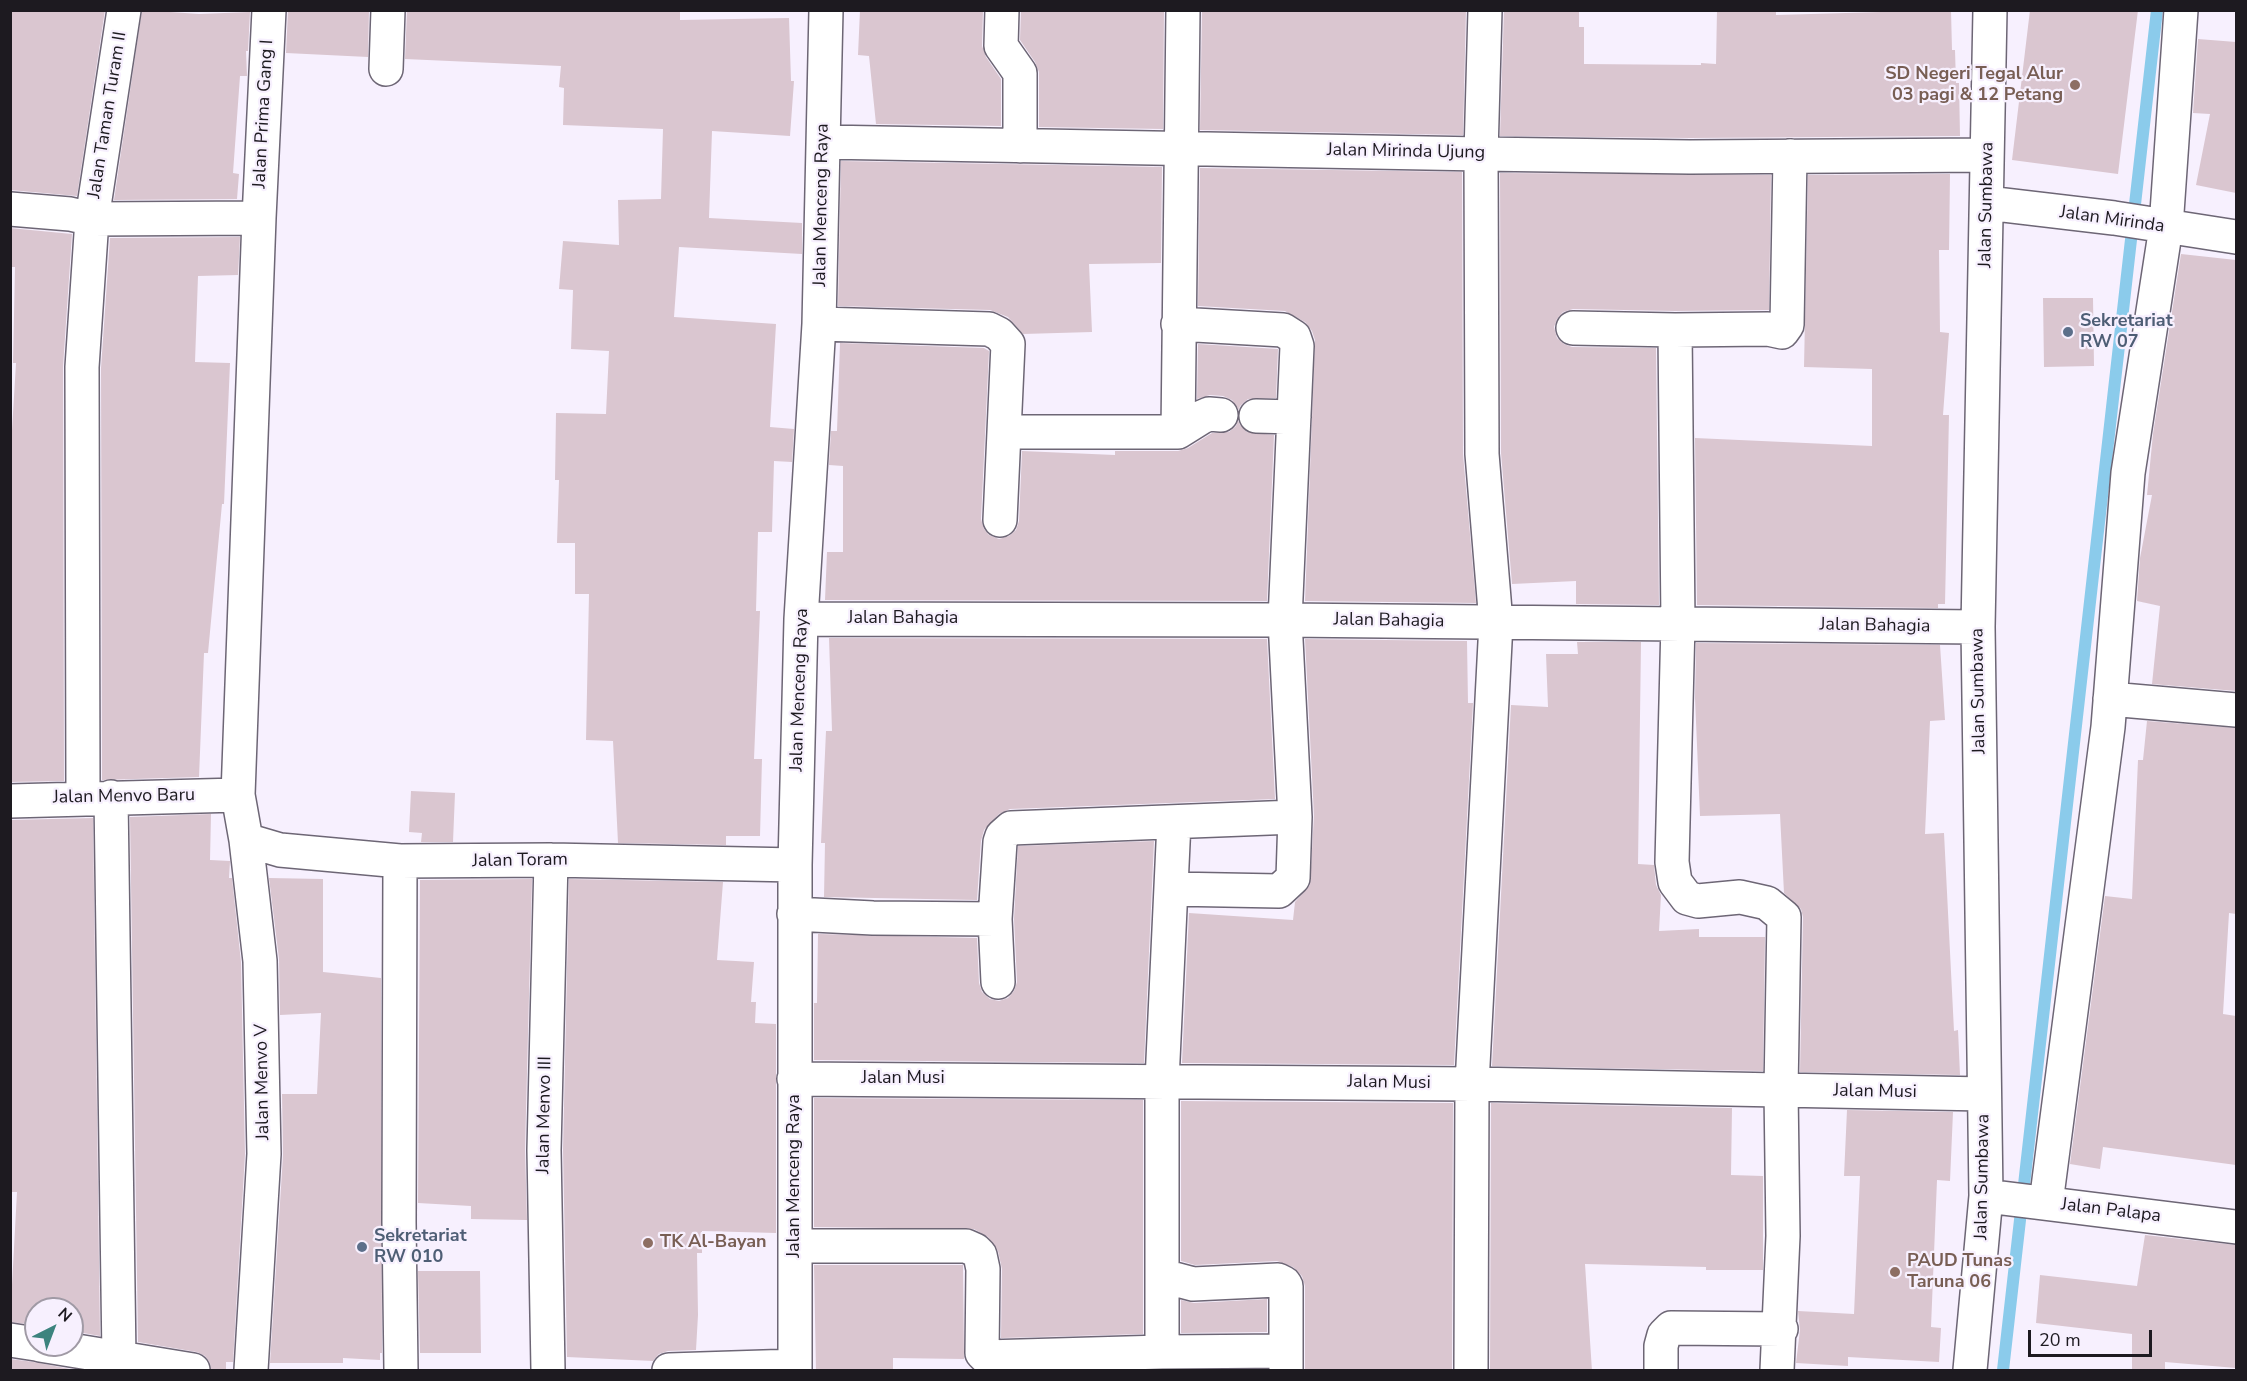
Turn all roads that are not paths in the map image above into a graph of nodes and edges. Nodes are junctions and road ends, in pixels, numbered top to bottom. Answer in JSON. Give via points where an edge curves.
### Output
{"nodes":[{"id":1,"x":124,"y":10,"type":"edge"},
{"id":2,"x":270,"y":10,"type":"edge"},
{"id":3,"x":388,"y":10,"type":"edge"},
{"id":4,"x":826,"y":10,"type":"edge"},
{"id":5,"x":1002,"y":10,"type":"edge"},
{"id":6,"x":1183,"y":10,"type":"edge"},
{"id":7,"x":1485,"y":10,"type":"edge"},
{"id":8,"x":1990,"y":10,"type":"edge"},
{"id":9,"x":2181,"y":10,"type":"edge"},
{"id":10,"x":386,"y":69,"type":"dead end"},
{"id":11,"x":824,"y":142,"type":"junction"},
{"id":12,"x":1020,"y":146,"type":"junction"},
{"id":13,"x":1181,"y":147,"type":"junction"},
{"id":14,"x":1481,"y":154,"type":"junction"},
{"id":15,"x":1988,"y":155,"type":"junction"},
{"id":16,"x":1790,"y":156,"type":"junction"},
{"id":17,"x":1987,"y":203,"type":"junction"},
{"id":18,"x":10,"y":209,"type":"edge"},
{"id":19,"x":259,"y":218,"type":"junction"},
{"id":20,"x":92,"y":219,"type":"junction"},
{"id":21,"x":2159,"y":226,"type":"junction"},
{"id":22,"x":2236,"y":237,"type":"edge"},
{"id":23,"x":819,"y":324,"type":"junction"},
{"id":24,"x":1178,"y":324,"type":"junction"},
{"id":25,"x":1573,"y":328,"type":"dead end"},
{"id":26,"x":1675,"y":330,"type":"junction"},
{"id":27,"x":1221,"y":415,"type":"dead end"},
{"id":28,"x":1256,"y":416,"type":"dead end"},
{"id":29,"x":1294,"y":417,"type":"junction"},
{"id":30,"x":1005,"y":432,"type":"junction"},
{"id":31,"x":1178,"y":432,"type":"junction"},
{"id":32,"x":1000,"y":520,"type":"dead end"},
{"id":33,"x":801,"y":619,"type":"junction"},
{"id":34,"x":1286,"y":620,"type":"junction"},
{"id":35,"x":1496,"y":623,"type":"junction"},
{"id":36,"x":1678,"y":623,"type":"junction"},
{"id":37,"x":1978,"y":627,"type":"junction"},
{"id":38,"x":2110,"y":699,"type":"junction"},
{"id":39,"x":2236,"y":710,"type":"edge"},
{"id":40,"x":238,"y":795,"type":"junction"},
{"id":41,"x":97,"y":797,"type":"junction"},
{"id":42,"x":10,"y":801,"type":"edge"},
{"id":43,"x":1295,"y":817,"type":"junction"},
{"id":44,"x":1174,"y":822,"type":"junction"},
{"id":45,"x":246,"y":840,"type":"junction"},
{"id":46,"x":551,"y":860,"type":"junction"},
{"id":47,"x":400,"y":861,"type":"junction"},
{"id":48,"x":795,"y":865,"type":"junction"},
{"id":49,"x":1171,"y":889,"type":"junction"},
{"id":50,"x":794,"y":914,"type":"junction"},
{"id":51,"x":996,"y":919,"type":"junction"},
{"id":52,"x":998,"y":982,"type":"dead end"},
{"id":53,"x":794,"y":1079,"type":"junction"},
{"id":54,"x":1162,"y":1081,"type":"junction"},
{"id":55,"x":1472,"y":1084,"type":"junction"},
{"id":56,"x":1781,"y":1090,"type":"junction"},
{"id":57,"x":1984,"y":1094,"type":"junction"},
{"id":58,"x":1986,"y":1196,"type":"junction"},
{"id":59,"x":2032,"y":1201,"type":"junction"},
{"id":60,"x":2236,"y":1227,"type":"edge"},
{"id":61,"x":795,"y":1246,"type":"junction"},
{"id":62,"x":1163,"y":1276,"type":"junction"},
{"id":63,"x":1781,"y":1329,"type":"junction"},
{"id":64,"x":84,"y":1352,"type":"edge"},
{"id":65,"x":1161,"y":1352,"type":"junction"},
{"id":66,"x":119,"y":1358,"type":"junction"},
{"id":67,"x":1286,"y":1361,"type":"edge"},
{"id":68,"x":795,"y":1368,"type":"edge"},
{"id":69,"x":193,"y":1371,"type":"edge"},
{"id":70,"x":251,"y":1371,"type":"edge"},
{"id":71,"x":401,"y":1371,"type":"edge"},
{"id":72,"x":548,"y":1371,"type":"edge"},
{"id":73,"x":669,"y":1371,"type":"edge"},
{"id":74,"x":1471,"y":1371,"type":"edge"},
{"id":75,"x":1661,"y":1371,"type":"edge"},
{"id":76,"x":1778,"y":1371,"type":"edge"},
{"id":77,"x":1970,"y":1371,"type":"edge"}],
"edges":[{"from":1,"to":20,"type":"street","name":"Jalan Taman Turam II"},
{"from":2,"to":19,"type":"street","name":"Jalan Prima Gang I"},
{"from":3,"to":10,"type":"street"},
{"from":4,"to":11,"type":"street","name":"Jalan Menceng Raya"},
{"from":5,"to":12,"type":"street","via":[[1001,46],[1020,73]]},
{"from":6,"to":13,"type":"street"},
{"from":7,"to":14,"type":"street"},
{"from":8,"to":15,"type":"street","name":"Jalan Sumbawa"},
{"from":9,"to":21,"type":"street"},
{"from":11,"to":12,"type":"street","name":"Jalan Mirinda Ujung"},
{"from":11,"to":23,"type":"street","name":"Jalan Menceng Raya"},
{"from":12,"to":13,"type":"street","name":"Jalan Mirinda Ujung"},
{"from":13,"to":14,"type":"street","name":"Jalan Mirinda Ujung"},
{"from":13,"to":24,"type":"street"},
{"from":14,"to":16,"type":"street","name":"Jalan Mirinda Ujung"},
{"from":14,"to":35,"type":"street","via":[[1482,454]]},
{"from":15,"to":16,"type":"street","name":"Jalan Mirinda Ujung"},
{"from":15,"to":17,"type":"street","name":"Jalan Sumbawa"},
{"from":16,"to":26,"type":"street","via":[[1787,325],[1782,332]]},
{"from":17,"to":21,"type":"street","name":"Jalan Mirinda"},
{"from":17,"to":37,"type":"street","name":"Jalan Sumbawa"},
{"from":18,"to":20,"type":"street"},
{"from":19,"to":20,"type":"street"},
{"from":19,"to":40,"type":"street","name":"Jalan Prima Gang I"},
{"from":20,"to":41,"type":"street","name":"Jalan Taman Turam II","via":[[82,367]]},
{"from":21,"to":22,"type":"street","name":"Jalan Mirinda"},
{"from":21,"to":38,"type":"street","via":[[2128,473]]},
{"from":23,"to":30,"type":"street","via":[[989,329],[999,334],[1008,344]]},
{"from":23,"to":33,"type":"street","name":"Jalan Menceng Raya"},
{"from":24,"to":29,"type":"street","via":[[1283,330],[1294,337]]},
{"from":24,"to":31,"type":"street"},
{"from":25,"to":26,"type":"street"},
{"from":26,"to":36,"type":"street"},
{"from":27,"to":31,"type":"street","via":[[1209,414]]},
{"from":28,"to":29,"type":"street"},
{"from":29,"to":34,"type":"street"},
{"from":30,"to":31,"type":"street"},
{"from":30,"to":32,"type":"street"},
{"from":33,"to":34,"type":"street","name":"Jalan Bahagia"},
{"from":33,"to":48,"type":"street","name":"Jalan Menceng Raya"},
{"from":34,"to":35,"type":"street","name":"Jalan Bahagia"},
{"from":34,"to":43,"type":"street"},
{"from":35,"to":36,"type":"street","name":"Jalan Bahagia"},
{"from":35,"to":55,"type":"street"},
{"from":36,"to":37,"type":"street","name":"Jalan Bahagia"},
{"from":36,"to":56,"type":"street","via":[[1672,862],[1675,882],[1687,898],[1698,901],[1740,897],[1767,903],[1784,917]]},
{"from":37,"to":57,"type":"street","name":"Jalan Sumbawa"},
{"from":38,"to":39,"type":"street"},
{"from":38,"to":59,"type":"street"},
{"from":40,"to":41,"type":"street","name":"Jalan Menvo Baru"},
{"from":40,"to":45,"type":"street","name":"Jalan Menvo V"},
{"from":41,"to":42,"type":"street","name":"Jalan Menvo Baru"},
{"from":41,"to":66,"type":"street","name":"Jalan Taman Turam II"},
{"from":43,"to":44,"type":"street"},
{"from":43,"to":49,"type":"street","via":[[1293,878],[1279,891]]},
{"from":44,"to":49,"type":"street"},
{"from":44,"to":51,"type":"street","via":[[1011,828],[1000,842]]},
{"from":45,"to":47,"type":"street","name":"Jalan Toram","via":[[280,850]]},
{"from":45,"to":70,"type":"street","name":"Jalan Menvo V","via":[[260,961],[264,1154]]},
{"from":46,"to":47,"type":"street","name":"Jalan Toram"},
{"from":46,"to":48,"type":"street","name":"Jalan Toram"},
{"from":46,"to":72,"type":"street","name":"Jalan Menvo III","via":[[544,1150]]},
{"from":47,"to":71,"type":"street"},
{"from":48,"to":50,"type":"street","name":"Jalan Menceng Raya"},
{"from":49,"to":54,"type":"street"},
{"from":50,"to":51,"type":"street"},
{"from":50,"to":53,"type":"street","name":"Jalan Menceng Raya"},
{"from":51,"to":52,"type":"street"},
{"from":53,"to":54,"type":"street","name":"Jalan Musi"},
{"from":53,"to":61,"type":"street","name":"Jalan Menceng Raya"},
{"from":54,"to":55,"type":"street","name":"Jalan Musi"},
{"from":54,"to":62,"type":"street"},
{"from":55,"to":56,"type":"street","name":"Jalan Musi"},
{"from":55,"to":74,"type":"street"},
{"from":56,"to":57,"type":"street","name":"Jalan Musi"},
{"from":56,"to":63,"type":"street"},
{"from":57,"to":58,"type":"street","name":"Jalan Sumbawa"},
{"from":58,"to":59,"type":"street","name":"Jalan Palapa"},
{"from":58,"to":77,"type":"street","name":"Jalan Sumbawa"},
{"from":59,"to":60,"type":"street","name":"Jalan Palapa"},
{"from":61,"to":65,"type":"street","via":[[966,1246],[975,1250],[983,1269],[982,1353],[986,1358]]},
{"from":61,"to":68,"type":"street","name":"Jalan Menceng Raya"},
{"from":62,"to":65,"type":"street"},
{"from":62,"to":67,"type":"street","via":[[1193,1284],[1278,1280],[1284,1283]]},
{"from":63,"to":75,"type":"street","via":[[1671,1328],[1661,1346]]},
{"from":63,"to":76,"type":"street"},
{"from":64,"to":66,"type":"street"},
{"from":65,"to":67,"type":"street"},
{"from":66,"to":69,"type":"street"},
{"from":68,"to":73,"type":"street"}]}
